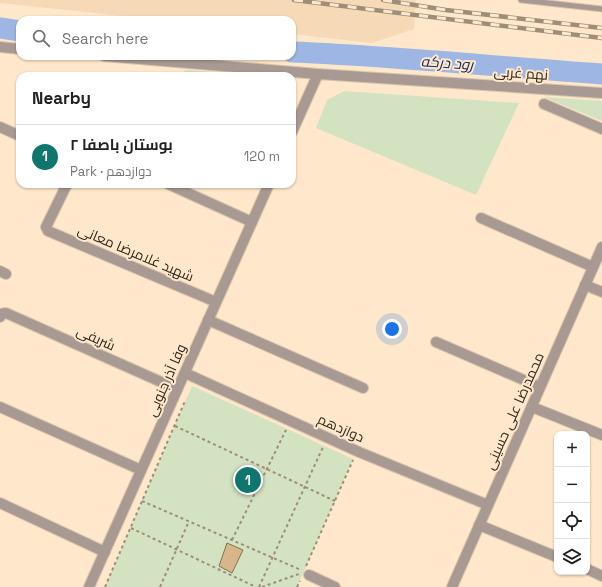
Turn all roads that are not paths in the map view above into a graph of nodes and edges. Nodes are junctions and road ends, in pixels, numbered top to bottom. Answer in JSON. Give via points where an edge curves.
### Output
{"nodes":[{"id":1,"x":521,"y":0,"type":"edge"},
{"id":2,"x":602,"y":9,"type":"edge"},
{"id":3,"x":0,"y":47,"type":"edge"},
{"id":4,"x":16,"y":49,"type":"edge"},
{"id":5,"x":152,"y":60,"type":"edge"},
{"id":6,"x":294,"y":72,"type":"edge"},
{"id":7,"x":296,"y":72,"type":"edge"},
{"id":8,"x":318,"y":74,"type":"junction"},
{"id":9,"x":602,"y":93,"type":"edge"},
{"id":10,"x":544,"y":104,"type":"dead end"},
{"id":11,"x":296,"y":123,"type":"edge"},
{"id":12,"x":0,"y":127,"type":"edge"},
{"id":13,"x":602,"y":129,"type":"edge"},
{"id":14,"x":16,"y":134,"type":"edge"},
{"id":15,"x":65,"y":188,"type":"edge"},
{"id":16,"x":177,"y":188,"type":"edge"},
{"id":17,"x":267,"y":188,"type":"edge"},
{"id":18,"x":481,"y":218,"type":"dead end"},
{"id":19,"x":252,"y":222,"type":"junction"},
{"id":20,"x":602,"y":247,"type":"edge"},
{"id":21,"x":593,"y":267,"type":"junction"},
{"id":22,"x":585,"y":285,"type":"junction"},
{"id":23,"x":602,"y":292,"type":"edge"},
{"id":24,"x":216,"y":302,"type":"junction"},
{"id":25,"x":2,"y":315,"type":"edge"},
{"id":26,"x":208,"y":320,"type":"junction"},
{"id":27,"x":436,"y":342,"type":"dead end"},
{"id":28,"x":185,"y":373,"type":"junction"},
{"id":29,"x":540,"y":387,"type":"junction"},
{"id":30,"x":363,"y":388,"type":"dead end"},
{"id":31,"x":177,"y":390,"type":"junction"},
{"id":32,"x":0,"y":407,"type":"edge"},
{"id":33,"x":532,"y":407,"type":"junction"},
{"id":34,"x":602,"y":435,"type":"edge"},
{"id":35,"x":141,"y":470,"type":"junction"},
{"id":36,"x":0,"y":503,"type":"edge"},
{"id":37,"x":488,"y":505,"type":"junction"},
{"id":38,"x":479,"y":525,"type":"junction"},
{"id":39,"x":105,"y":552,"type":"junction"},
{"id":40,"x":554,"y":556,"type":"edge"},
{"id":41,"x":590,"y":570,"type":"edge"},
{"id":42,"x":305,"y":575,"type":"road end"},
{"id":43,"x":602,"y":576,"type":"edge"},
{"id":44,"x":89,"y":587,"type":"edge"},
{"id":45,"x":336,"y":587,"type":"edge"},
{"id":46,"x":452,"y":587,"type":"edge"}],
"edges":[{"from":1,"to":2,"type":"lane"},
{"from":3,"to":4,"type":"street"},
{"from":5,"to":6,"type":"street","name":"نهم غربی"},
{"from":7,"to":8,"type":"street","name":"نهم غربی"},
{"from":8,"to":9,"type":"street","name":"نهم غربی"},
{"from":8,"to":11,"type":"street"},
{"from":10,"to":13,"type":"street"},
{"from":12,"to":14,"type":"street"},
{"from":15,"to":24,"type":"street","name":"شهید غلامرضا معانی","via":[[46,227],[48,231]]},
{"from":16,"to":19,"type":"street"},
{"from":17,"to":19,"type":"street","name":"وفا آذر جنوبی"},
{"from":18,"to":21,"type":"street"},
{"from":19,"to":24,"type":"street","name":"وفا آذر جنوبی"},
{"from":20,"to":21,"type":"street","name":"محمدرضا علی حسینی"},
{"from":21,"to":22,"type":"street","name":"محمدرضا علی حسینی"},
{"from":22,"to":23,"type":"street"},
{"from":22,"to":29,"type":"street","name":"محمدرضا علی حسینی"},
{"from":24,"to":26,"type":"street","name":"وفا آذر جنوبی"},
{"from":25,"to":31,"type":"street","name":"شریفی"},
{"from":26,"to":28,"type":"street","name":"وفا آذر جنوبی"},
{"from":26,"to":30,"type":"street"},
{"from":27,"to":29,"type":"street"},
{"from":28,"to":31,"type":"street","name":"وفا آذر جنوبی"},
{"from":28,"to":37,"type":"street","name":"دوازدهم","via":[[359,452]]},
{"from":29,"to":33,"type":"street","name":"محمدرضا علی حسینی"},
{"from":31,"to":35,"type":"street","name":"وفا آذر جنوبی"},
{"from":32,"to":35,"type":"street"},
{"from":33,"to":34,"type":"street"},
{"from":33,"to":37,"type":"street","name":"محمدرضا علی حسینی"},
{"from":35,"to":39,"type":"street","name":"وفا آذر جنوبی"},
{"from":36,"to":39,"type":"street"},
{"from":37,"to":38,"type":"street","name":"محمدرضا علی حسینی"},
{"from":38,"to":40,"type":"street"},
{"from":38,"to":46,"type":"street","name":"محمدرضا علی حسینی"},
{"from":39,"to":44,"type":"street","name":"وفا آذر جنوبی"},
{"from":41,"to":43,"type":"street"},
{"from":42,"to":45,"type":"street"}]}
